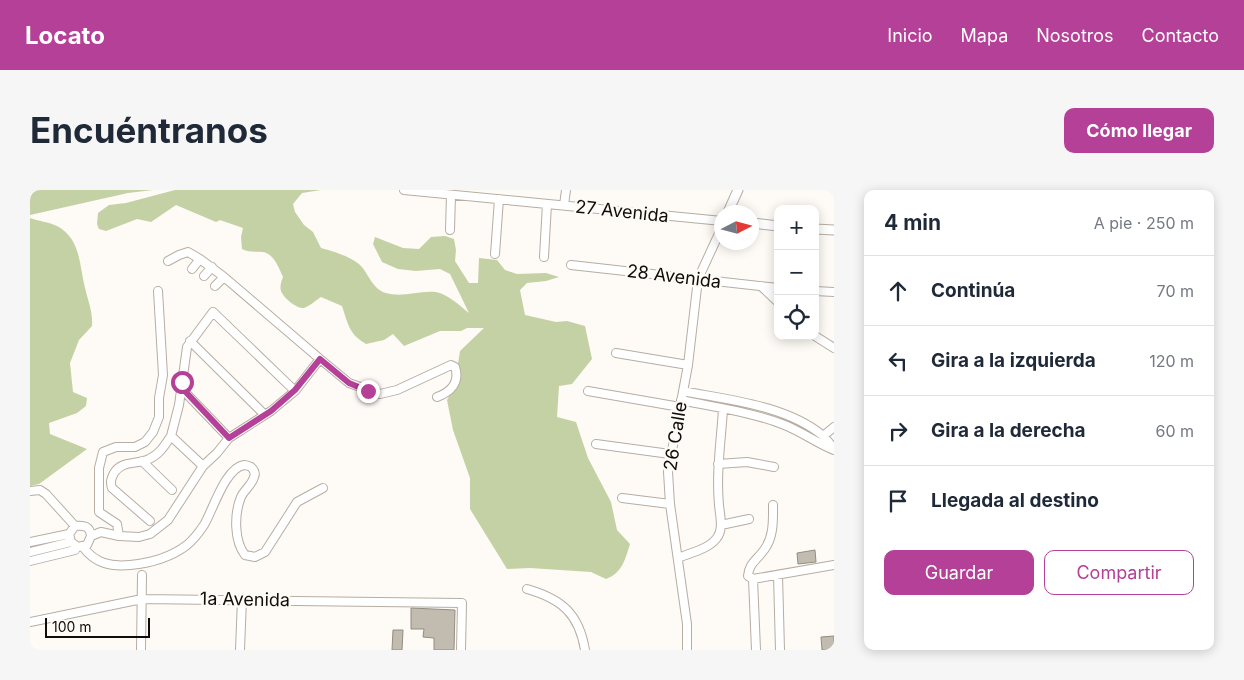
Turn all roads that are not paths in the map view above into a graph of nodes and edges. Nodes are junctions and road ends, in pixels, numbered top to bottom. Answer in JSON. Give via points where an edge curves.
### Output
{"nodes":[{"id":1,"x":404,"y":190,"type":"edge"},
{"id":2,"x":566,"y":190,"type":"edge"},
{"id":3,"x":738,"y":190,"type":"edge"},
{"id":4,"x":449,"y":193,"type":"edge"},
{"id":5,"x":499,"y":199,"type":"junction"},
{"id":6,"x":547,"y":204,"type":"junction"},
{"id":7,"x":731,"y":205,"type":"edge"},
{"id":8,"x":564,"y":206,"type":"junction"},
{"id":9,"x":714,"y":220,"type":"edge"},
{"id":10,"x":759,"y":224,"type":"edge"},
{"id":11,"x":774,"y":226,"type":"edge"},
{"id":12,"x":819,"y":229,"type":"edge"},
{"id":13,"x":450,"y":230,"type":"dead end"},
{"id":14,"x":834,"y":230,"type":"edge"},
{"id":15,"x":714,"y":244,"type":"edge"},
{"id":16,"x":496,"y":254,"type":"dead end"},
{"id":17,"x":544,"y":257,"type":"dead end"},
{"id":18,"x":200,"y":259,"type":"junction"},
{"id":19,"x":168,"y":261,"type":"dead end"},
{"id":20,"x":571,"y":265,"type":"dead end"},
{"id":21,"x":212,"y":267,"type":"junction"},
{"id":22,"x":192,"y":268,"type":"dead end"},
{"id":23,"x":204,"y":276,"type":"dead end"},
{"id":24,"x":224,"y":277,"type":"junction"},
{"id":25,"x":698,"y":279,"type":"junction"},
{"id":26,"x":215,"y":286,"type":"dead end"},
{"id":27,"x":760,"y":286,"type":"junction"},
{"id":28,"x":774,"y":288,"type":"edge"},
{"id":29,"x":158,"y":291,"type":"dead end"},
{"id":30,"x":819,"y":291,"type":"edge"},
{"id":31,"x":834,"y":292,"type":"edge"},
{"id":32,"x":774,"y":298,"type":"edge"},
{"id":33,"x":819,"y":339,"type":"edge"},
{"id":34,"x":190,"y":341,"type":"junction"},
{"id":35,"x":834,"y":348,"type":"edge"},
{"id":36,"x":616,"y":353,"type":"dead end"},
{"id":37,"x":320,"y":359,"type":"junction"},
{"id":38,"x":688,"y":365,"type":"junction"},
{"id":39,"x":182,"y":388,"type":"junction"},
{"id":40,"x":295,"y":390,"type":"junction"},
{"id":41,"x":588,"y":390,"type":"dead end"},
{"id":42,"x":683,"y":390,"type":"junction"},
{"id":43,"x":438,"y":398,"type":"dead end"},
{"id":44,"x":681,"y":403,"type":"junction"},
{"id":45,"x":724,"y":409,"type":"junction"},
{"id":46,"x":264,"y":414,"type":"junction"},
{"id":47,"x":834,"y":427,"type":"edge"},
{"id":48,"x":171,"y":436,"type":"junction"},
{"id":49,"x":823,"y":436,"type":"junction"},
{"id":50,"x":229,"y":438,"type":"junction"},
{"id":51,"x":596,"y":444,"type":"dead end"},
{"id":52,"x":834,"y":450,"type":"edge"},
{"id":53,"x":670,"y":454,"type":"junction"},
{"id":54,"x":142,"y":461,"type":"junction"},
{"id":55,"x":718,"y":464,"type":"junction"},
{"id":56,"x":204,"y":466,"type":"junction"},
{"id":57,"x":774,"y":467,"type":"dead end"},
{"id":58,"x":323,"y":488,"type":"dead end"},
{"id":59,"x":172,"y":490,"type":"dead end"},
{"id":60,"x":30,"y":491,"type":"edge"},
{"id":61,"x":622,"y":498,"type":"dead end"},
{"id":62,"x":670,"y":504,"type":"junction"},
{"id":63,"x":773,"y":505,"type":"dead end"},
{"id":64,"x":749,"y":519,"type":"dead end"},
{"id":65,"x":150,"y":522,"type":"dead end"},
{"id":66,"x":722,"y":525,"type":"junction"},
{"id":67,"x":75,"y":526,"type":"junction"},
{"id":68,"x":91,"y":536,"type":"junction"},
{"id":69,"x":119,"y":536,"type":"junction"},
{"id":70,"x":70,"y":538,"type":"junction"},
{"id":71,"x":32,"y":542,"type":"edge"},
{"id":72,"x":83,"y":547,"type":"junction"},
{"id":73,"x":75,"y":550,"type":"dead end"},
{"id":74,"x":33,"y":551,"type":"edge"},
{"id":75,"x":678,"y":558,"type":"junction"},
{"id":76,"x":30,"y":561,"type":"edge"},
{"id":77,"x":834,"y":565,"type":"edge"},
{"id":78,"x":142,"y":574,"type":"dead end"},
{"id":79,"x":778,"y":575,"type":"junction"},
{"id":80,"x":753,"y":579,"type":"junction"},
{"id":81,"x":527,"y":589,"type":"dead end"},
{"id":82,"x":142,"y":599,"type":"junction"},
{"id":83,"x":242,"y":599,"type":"junction"},
{"id":84,"x":30,"y":622,"type":"edge"},
{"id":85,"x":141,"y":650,"type":"edge"},
{"id":86,"x":240,"y":650,"type":"edge"},
{"id":87,"x":461,"y":650,"type":"edge"},
{"id":88,"x":584,"y":650,"type":"edge"},
{"id":89,"x":687,"y":650,"type":"edge"},
{"id":90,"x":756,"y":650,"type":"edge"},
{"id":91,"x":780,"y":650,"type":"edge"}],
"edges":[{"from":1,"to":4,"type":"street","name":"27 Avenida"},
{"from":2,"to":8,"type":"street"},
{"from":3,"to":7,"type":"main road"},
{"from":4,"to":5,"type":"street","name":"27 Avenida"},
{"from":4,"to":13,"type":"street"},
{"from":5,"to":6,"type":"street","name":"27 Avenida"},
{"from":5,"to":16,"type":"street"},
{"from":6,"to":8,"type":"street","name":"27 Avenida"},
{"from":6,"to":17,"type":"street"},
{"from":8,"to":9,"type":"street","name":"27 Avenida"},
{"from":10,"to":11,"type":"main road"},
{"from":12,"to":14,"type":"main road"},
{"from":15,"to":25,"type":"street","name":"26 Calle"},
{"from":18,"to":19,"type":"street","via":[[188,252]]},
{"from":18,"to":21,"type":"street"},
{"from":18,"to":22,"type":"street"},
{"from":20,"to":25,"type":"street","name":"28 Avenida"},
{"from":21,"to":23,"type":"street"},
{"from":21,"to":24,"type":"street"},
{"from":24,"to":26,"type":"street"},
{"from":24,"to":37,"type":"street"},
{"from":25,"to":27,"type":"street","name":"28 Avenida"},
{"from":25,"to":38,"type":"street","name":"26 Calle"},
{"from":27,"to":28,"type":"street","name":"28 Avenida"},
{"from":27,"to":32,"type":"street"},
{"from":29,"to":69,"type":"street","via":[[163,375],[159,417],[145,442],[135,447],[103,452],[99,468],[99,512],[117,524]]},
{"from":30,"to":31,"type":"street"},
{"from":33,"to":35,"type":"street"},
{"from":34,"to":39,"type":"street","via":[[186,347]]},
{"from":34,"to":40,"type":"street","via":[[213,312]]},
{"from":34,"to":46,"type":"street"},
{"from":36,"to":38,"type":"street"},
{"from":37,"to":40,"type":"street"},
{"from":37,"to":43,"type":"street","via":[[349,383],[380,394],[397,390],[451,365],[455,367],[456,381],[448,393]]},
{"from":38,"to":42,"type":"street","name":"26 Calle"},
{"from":39,"to":48,"type":"street"},
{"from":39,"to":50,"type":"street"},
{"from":40,"to":46,"type":"street"},
{"from":41,"to":44,"type":"street"},
{"from":42,"to":44,"type":"street","name":"26 Calle"},
{"from":42,"to":49,"type":"street","via":[[778,412],[802,421]]},
{"from":44,"to":45,"type":"street"},
{"from":44,"to":53,"type":"street","name":"26 Calle"},
{"from":45,"to":52,"type":"street","via":[[783,424]]},
{"from":45,"to":55,"type":"street"},
{"from":46,"to":50,"type":"street"},
{"from":47,"to":49,"type":"street"},
{"from":48,"to":54,"type":"street","via":[[162,450]]},
{"from":48,"to":56,"type":"street"},
{"from":49,"to":52,"type":"street"},
{"from":50,"to":56,"type":"street"},
{"from":51,"to":53,"type":"street"},
{"from":53,"to":62,"type":"street","name":"26 Calle"},
{"from":54,"to":59,"type":"street"},
{"from":54,"to":65,"type":"street","via":[[116,469],[110,484]]},
{"from":55,"to":57,"type":"street","via":[[747,462]]},
{"from":55,"to":66,"type":"street"},
{"from":56,"to":69,"type":"street","via":[[168,520],[150,534]]},
{"from":58,"to":72,"type":"street","via":[[297,502],[265,552],[255,557],[245,555],[239,548],[237,536],[241,497],[255,476],[252,466],[244,465],[236,469],[222,487],[204,526],[188,544],[172,555],[148,563],[114,566],[99,562]]},
{"from":60,"to":67,"type":"street","via":[[40,490],[46,494]]},
{"from":61,"to":62,"type":"street"},
{"from":62,"to":75,"type":"street","name":"26 Calle"},
{"from":63,"to":80,"type":"street","via":[[772,534],[765,549],[749,568],[748,576]]},
{"from":64,"to":66,"type":"street"},
{"from":66,"to":75,"type":"street","via":[[713,542]]},
{"from":67,"to":68,"type":"street","via":[[84,525]]},
{"from":67,"to":70,"type":"street"},
{"from":68,"to":69,"type":"street","via":[[101,532]]},
{"from":68,"to":72,"type":"street"},
{"from":70,"to":71,"type":"street"},
{"from":70,"to":72,"type":"street","via":[[78,547]]},
{"from":70,"to":74,"type":"street"},
{"from":71,"to":74,"type":"street"},
{"from":73,"to":76,"type":"street"},
{"from":75,"to":89,"type":"street","name":"26 Calle","via":[[687,624]]},
{"from":77,"to":79,"type":"street"},
{"from":78,"to":82,"type":"street"},
{"from":79,"to":80,"type":"street"},
{"from":79,"to":91,"type":"street"},
{"from":80,"to":90,"type":"street"},
{"from":81,"to":88,"type":"street","via":[[550,596],[571,613],[578,624]]},
{"from":82,"to":83,"type":"street","name":"1a Avenida"},
{"from":82,"to":84,"type":"street","name":"1a Avenida"},
{"from":82,"to":85,"type":"street"},
{"from":83,"to":86,"type":"street"},
{"from":83,"to":87,"type":"street","name":"1a Avenida","via":[[462,603]]}]}
